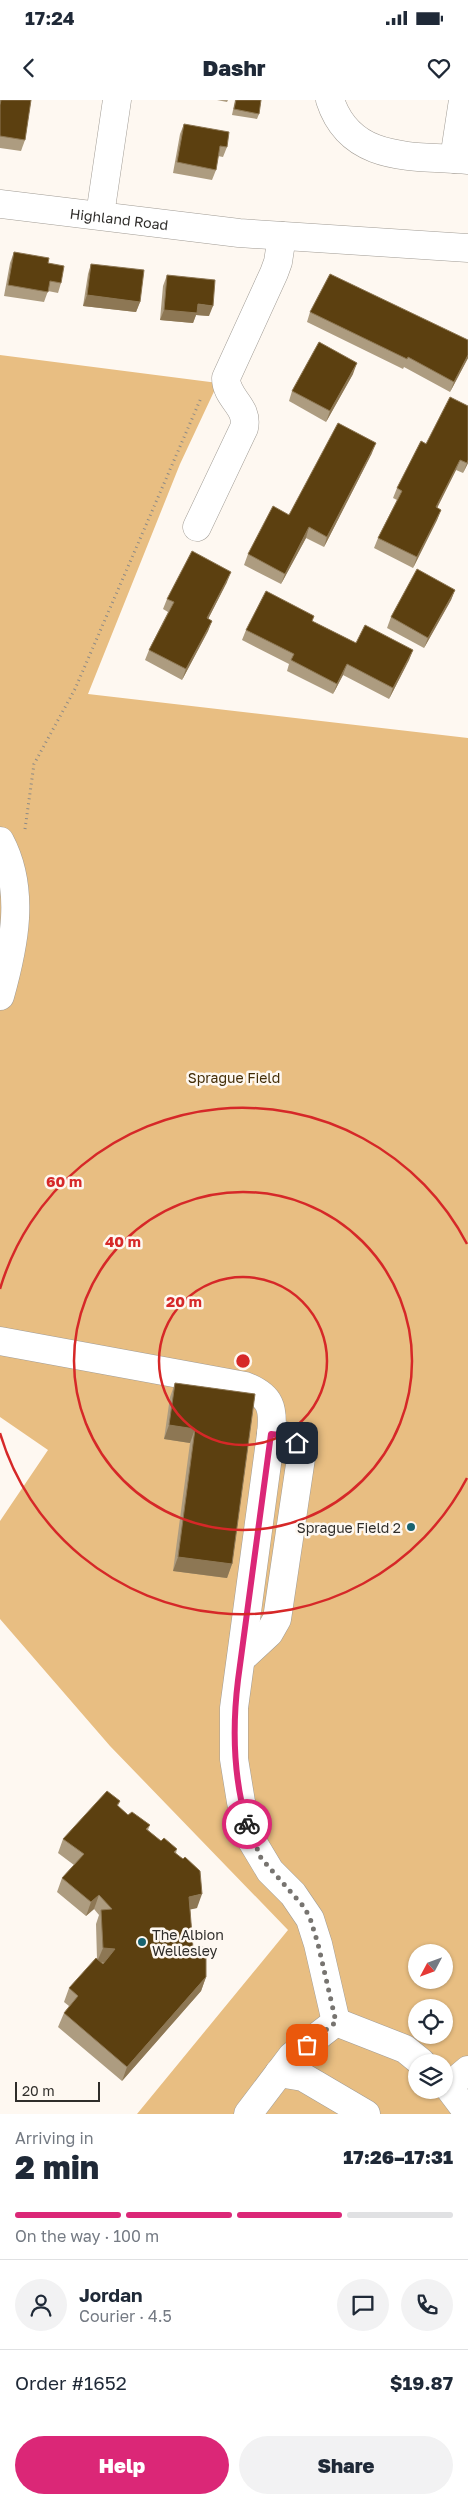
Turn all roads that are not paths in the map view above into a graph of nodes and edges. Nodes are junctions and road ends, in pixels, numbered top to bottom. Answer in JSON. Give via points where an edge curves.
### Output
{"nodes":[{"id":1,"x":117,"y":100,"type":"edge"},
{"id":2,"x":330,"y":100,"type":"edge"},
{"id":3,"x":463,"y":100,"type":"edge"},
{"id":4,"x":461,"y":160,"type":"edge"},
{"id":5,"x":0,"y":204,"type":"edge"},
{"id":6,"x":100,"y":215,"type":"junction"},
{"id":7,"x":282,"y":236,"type":"junction"},
{"id":8,"x":468,"y":248,"type":"edge"},
{"id":9,"x":197,"y":527,"type":"dead end"},
{"id":10,"x":0,"y":841,"type":"edge"},
{"id":11,"x":0,"y":996,"type":"edge"},
{"id":12,"x":0,"y":1341,"type":"edge"},
{"id":13,"x":336,"y":2022,"type":"junction"},
{"id":14,"x":412,"y":2054,"type":"edge"},
{"id":15,"x":279,"y":2073,"type":"junction"},
{"id":16,"x":454,"y":2079,"type":"edge"},
{"id":17,"x":468,"y":2113,"type":"edge"},
{"id":18,"x":248,"y":2114,"type":"edge"},
{"id":19,"x":366,"y":2114,"type":"edge"}],
"edges":[{"from":1,"to":6,"type":"street"},
{"from":2,"to":4,"type":"street","via":[[350,134],[373,150]]},
{"from":3,"to":4,"type":"street"},
{"from":5,"to":6,"type":"street","name":"Highland Road"},
{"from":6,"to":7,"type":"street","name":"Highland Road"},
{"from":7,"to":8,"type":"street","name":"Highland Road"},
{"from":7,"to":9,"type":"street","via":[[274,273],[226,378],[229,392],[244,413],[244,428]]},
{"from":10,"to":11,"type":"street","via":[[11,869],[16,910],[15,930]]},
{"from":12,"to":13,"type":"street","via":[[245,1386],[260,1393],[270,1406],[273,1415],[271,1434],[293,1438],[297,1443],[301,1458],[277,1619],[269,1632],[242,1658],[233,1735],[234,1759],[246,1823],[261,1858],[310,1918]]},
{"from":13,"to":14,"type":"street"},
{"from":13,"to":15,"type":"street","via":[[292,2056]]},
{"from":15,"to":18,"type":"street"},
{"from":15,"to":19,"type":"street","via":[[303,2077]]},
{"from":16,"to":17,"type":"street"}]}
